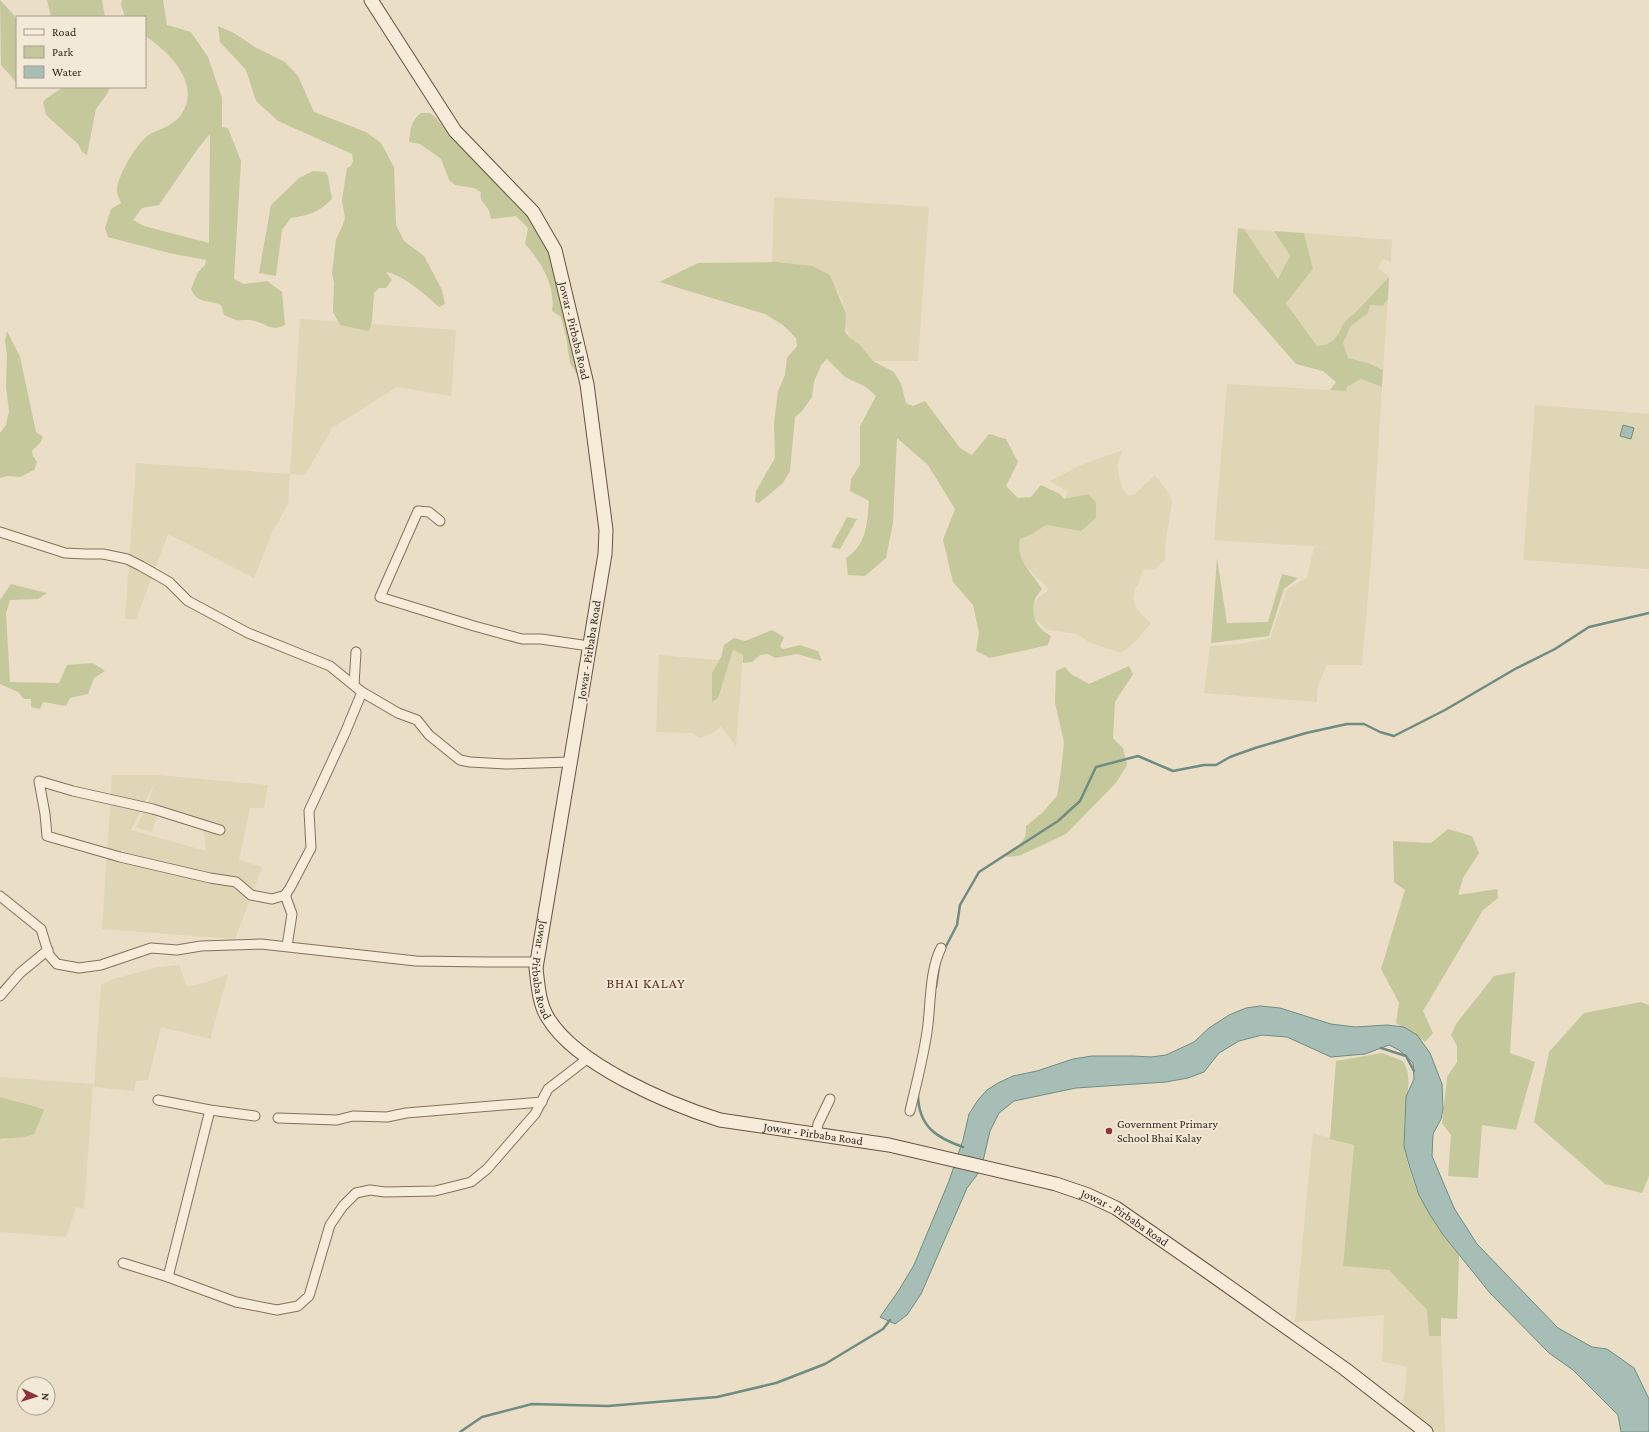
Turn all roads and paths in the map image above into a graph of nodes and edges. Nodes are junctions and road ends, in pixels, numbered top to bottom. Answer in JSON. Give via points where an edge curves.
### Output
{"nodes":[{"id":1,"x":371,"y":0,"type":"edge"},
{"id":2,"x":440,"y":521,"type":"dead end"},
{"id":3,"x":0,"y":532,"type":"edge"},
{"id":4,"x":590,"y":646,"type":"junction"},
{"id":5,"x":356,"y":652,"type":"dead end"},
{"id":6,"x":354,"y":685,"type":"junction"},
{"id":7,"x":362,"y":692,"type":"junction"},
{"id":8,"x":570,"y":762,"type":"junction"},
{"id":9,"x":220,"y":830,"type":"dead end"},
{"id":10,"x":286,"y":895,"type":"junction"},
{"id":11,"x":0,"y":896,"type":"edge"},
{"id":12,"x":287,"y":946,"type":"junction"},
{"id":13,"x":942,"y":948,"type":"dead end"},
{"id":14,"x":48,"y":950,"type":"junction"},
{"id":15,"x":537,"y":962,"type":"junction"},
{"id":16,"x":0,"y":996,"type":"edge"},
{"id":17,"x":588,"y":1059,"type":"junction"},
{"id":18,"x":158,"y":1100,"type":"dead end"},
{"id":19,"x":830,"y":1100,"type":"dead end"},
{"id":20,"x":542,"y":1102,"type":"junction"},
{"id":21,"x":210,"y":1110,"type":"junction"},
{"id":22,"x":910,"y":1111,"type":"dead end"},
{"id":23,"x":255,"y":1116,"type":"dead end"},
{"id":24,"x":278,"y":1118,"type":"dead end"},
{"id":25,"x":816,"y":1135,"type":"junction"},
{"id":26,"x":123,"y":1263,"type":"dead end"},
{"id":27,"x":168,"y":1277,"type":"junction"},
{"id":28,"x":1426,"y":1432,"type":"edge"}],
"edges":[{"from":1,"to":4,"type":"main road","name":"Jowar - Pirbaba Road","via":[[455,131],[533,212],[555,250],[587,384],[606,530]]},
{"from":2,"to":4,"type":"street","via":[[429,512],[418,511],[380,597],[522,638]]},
{"from":3,"to":6,"type":"street","via":[[65,552],[103,554],[127,559],[169,582],[188,601],[248,633],[330,666]]},
{"from":4,"to":8,"type":"main road","name":"Jowar - Pirbaba Road"},
{"from":5,"to":6,"type":"street"},
{"from":6,"to":7,"type":"street"},
{"from":7,"to":8,"type":"street","via":[[398,713],[417,720],[428,734],[460,760],[506,764]]},
{"from":7,"to":10,"type":"street","via":[[310,811],[311,848]]},
{"from":8,"to":15,"type":"main road","name":"Jowar - Pirbaba Road"},
{"from":9,"to":10,"type":"street","via":[[153,809],[40,781],[47,836],[120,857],[236,882],[251,895],[272,899]]},
{"from":10,"to":12,"type":"street","via":[[292,914]]},
{"from":11,"to":14,"type":"street","via":[[41,929]]},
{"from":12,"to":14,"type":"street","via":[[261,944],[201,946],[177,950],[151,948],[101,964],[79,968],[57,964]]},
{"from":12,"to":15,"type":"street","via":[[416,961]]},
{"from":13,"to":22,"type":"street","via":[[933,973],[927,1033]]},
{"from":14,"to":16,"type":"street","via":[[20,973]]},
{"from":15,"to":17,"type":"main road","name":"Jowar - Pirbaba Road","via":[[540,997],[547,1018],[564,1039]]},
{"from":17,"to":20,"type":"street","via":[[548,1089]]},
{"from":17,"to":25,"type":"main road","name":"Jowar - Pirbaba Road","via":[[629,1082],[696,1112],[720,1120]]},
{"from":18,"to":21,"type":"street"},
{"from":19,"to":25,"type":"street","via":[[818,1124]]},
{"from":20,"to":24,"type":"street","via":[[406,1112],[387,1117],[353,1116],[337,1120]]},
{"from":20,"to":27,"type":"street","via":[[512,1141],[472,1182],[435,1190],[370,1190],[356,1193],[330,1225],[309,1296],[298,1306],[277,1310],[236,1302]]},
{"from":21,"to":23,"type":"street"},
{"from":21,"to":27,"type":"street"},
{"from":25,"to":28,"type":"main road","name":"Jowar - Pirbaba Road","via":[[889,1146],[1056,1184],[1116,1208],[1345,1368]]},
{"from":26,"to":27,"type":"street"}]}
